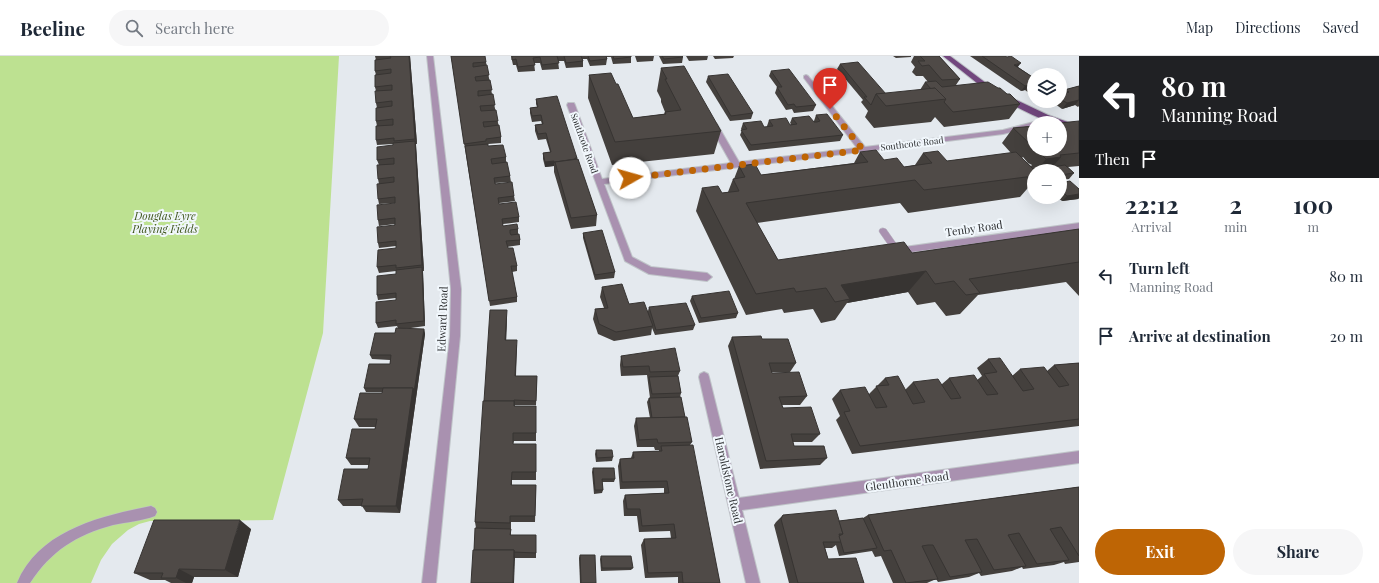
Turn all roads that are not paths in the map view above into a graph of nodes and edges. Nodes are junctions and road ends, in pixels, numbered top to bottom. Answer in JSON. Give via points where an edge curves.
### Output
{"nodes":[{"id":1,"x":430,"y":56,"type":"edge"},
{"id":2,"x":946,"y":56,"type":"edge"},
{"id":3,"x":806,"y":78,"type":"dead end"},
{"id":4,"x":571,"y":105,"type":"dead end"},
{"id":5,"x":1043,"y":116,"type":"edge"},
{"id":6,"x":710,"y":119,"type":"edge"},
{"id":7,"x":1067,"y":125,"type":"edge"},
{"id":8,"x":1027,"y":126,"type":"edge"},
{"id":9,"x":1079,"y":129,"type":"edge"},
{"id":10,"x":863,"y":150,"type":"junction"},
{"id":11,"x":736,"y":164,"type":"junction"},
{"id":12,"x":599,"y":182,"type":"junction"},
{"id":13,"x":1079,"y":226,"type":"edge"},
{"id":14,"x":883,"y":231,"type":"dead end"},
{"id":15,"x":898,"y":251,"type":"joint"},
{"id":16,"x":707,"y":277,"type":"dead end"},
{"id":17,"x":704,"y":377,"type":"dead end"},
{"id":18,"x":1079,"y":456,"type":"edge"},
{"id":19,"x":735,"y":505,"type":"junction"},
{"id":20,"x":151,"y":512,"type":"dead end"},
{"id":21,"x":22,"y":583,"type":"edge"},
{"id":22,"x":429,"y":583,"type":"edge"},
{"id":23,"x":753,"y":583,"type":"edge"}],
"edges":[{"from":1,"to":22,"type":"street","name":"Edward Road","via":[[456,289],[455,336]]},
{"from":2,"to":5,"type":"main road","via":[[997,94]]},
{"from":3,"to":10,"type":"street"},
{"from":4,"to":12,"type":"street","name":"Southcote Road"},
{"from":6,"to":11,"type":"street"},
{"from":7,"to":9,"type":"main road"},
{"from":8,"to":10,"type":"street","name":"Southcote Road","via":[[1002,132]]},
{"from":10,"to":11,"type":"street","name":"Southcote Road"},
{"from":11,"to":12,"type":"street","name":"Southcote Road"},
{"from":12,"to":16,"type":"street","name":"Southcote Road","via":[[628,259],[649,270]]},
{"from":13,"to":15,"type":"street","name":"Tenby Road"},
{"from":14,"to":15,"type":"lane","name":"Tenby Road"},
{"from":17,"to":19,"type":"street","name":"Haroldstone Road"},
{"from":18,"to":19,"type":"street","name":"Glenthorne Road"},
{"from":19,"to":23,"type":"street","name":"Haroldstone Road"},
{"from":20,"to":21,"type":"lane","via":[[105,521],[75,532],[46,552]]}]}
